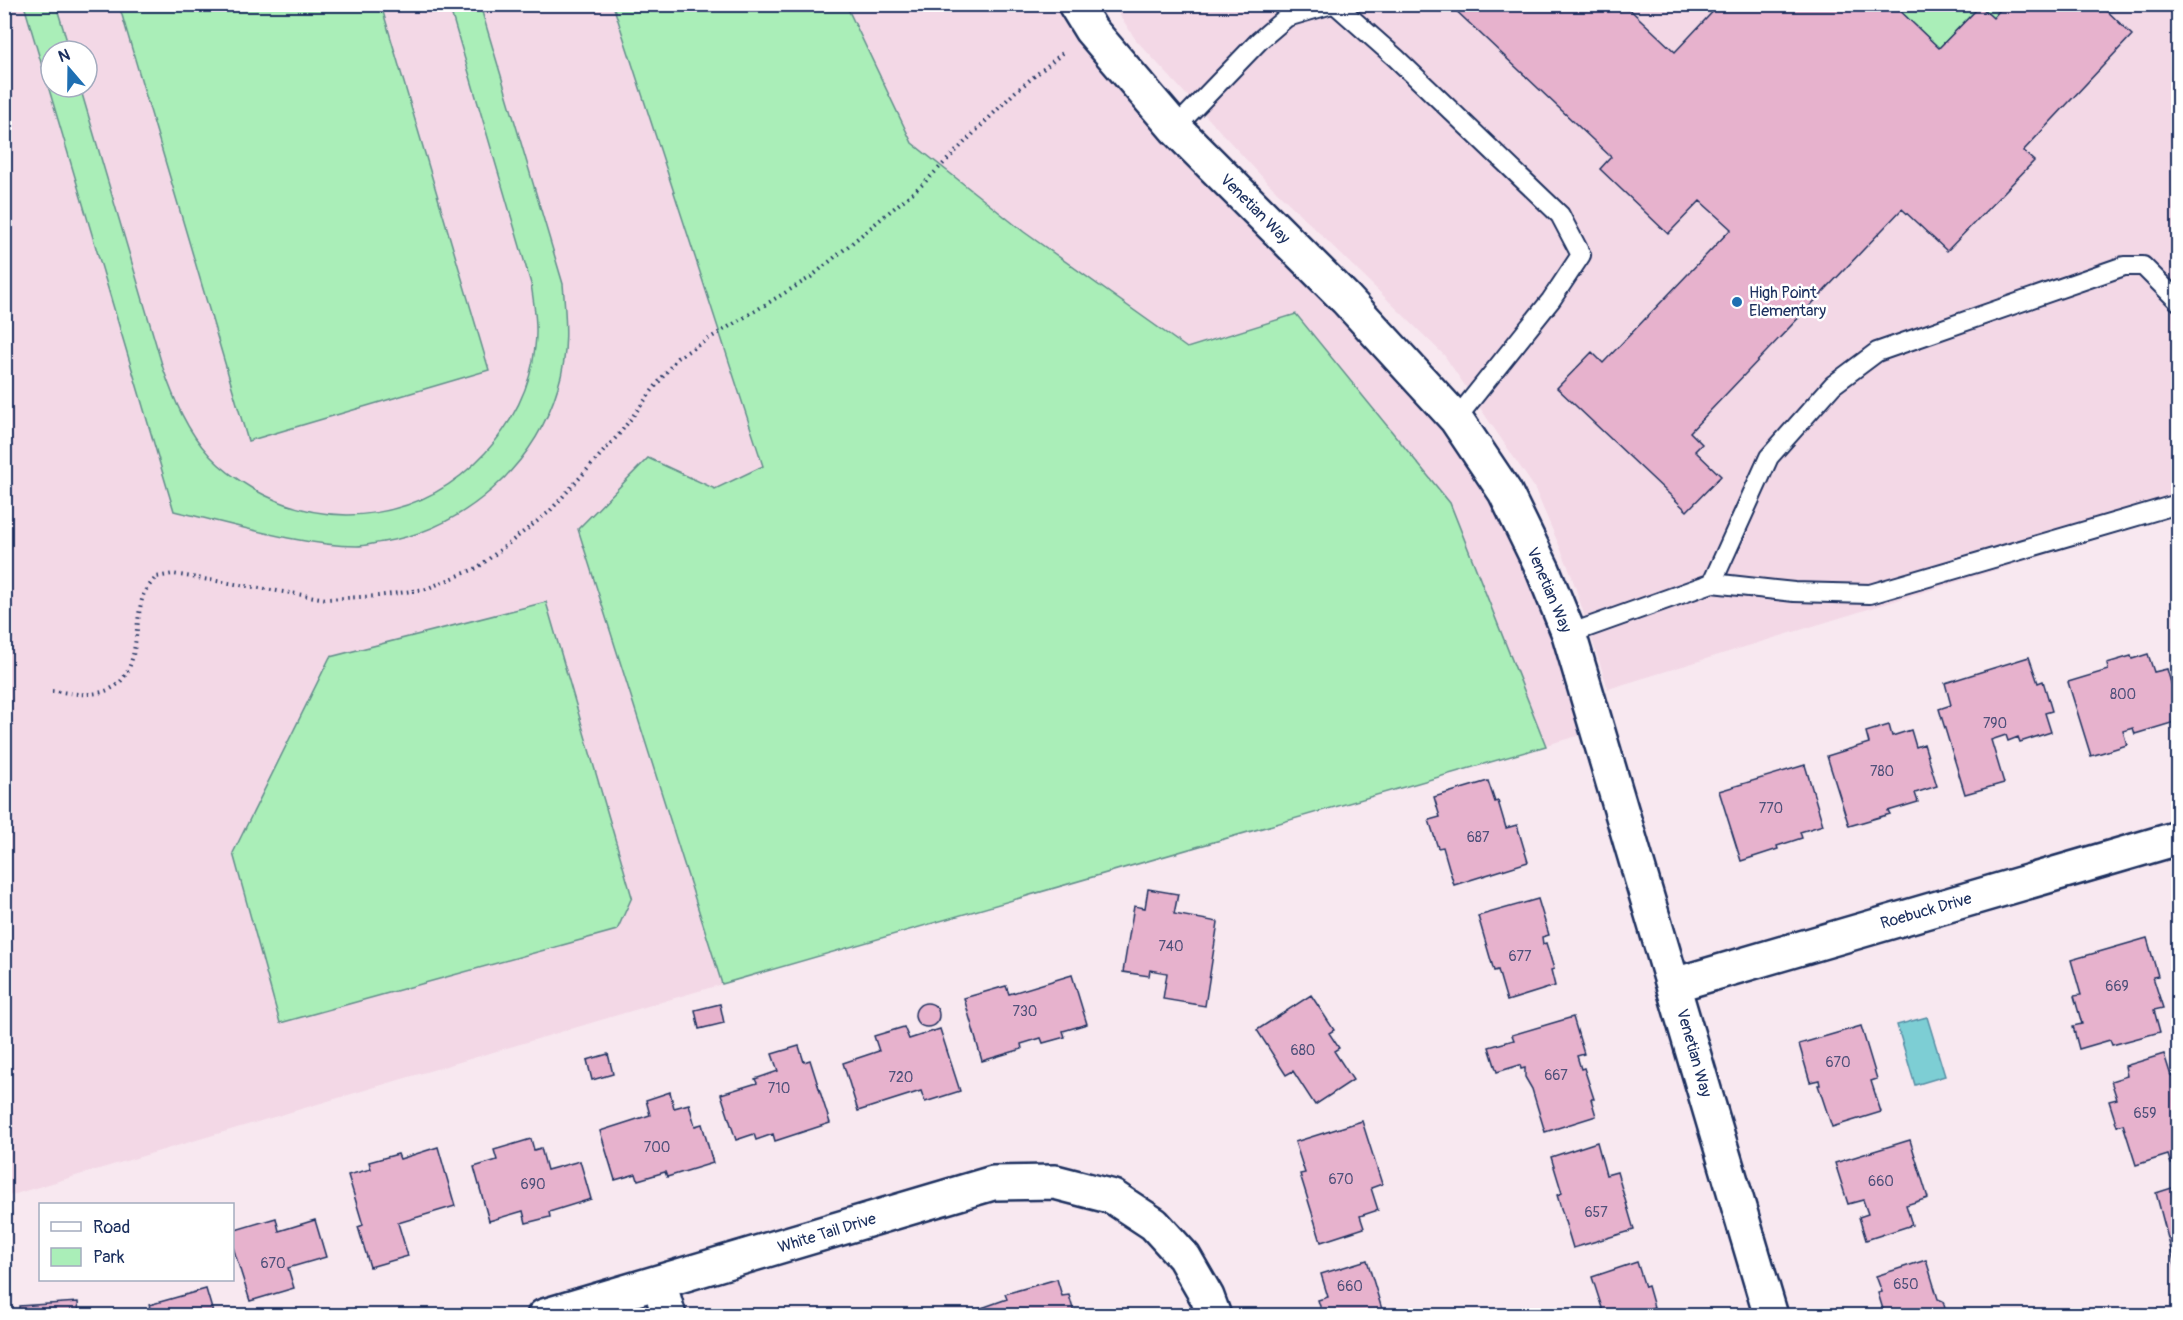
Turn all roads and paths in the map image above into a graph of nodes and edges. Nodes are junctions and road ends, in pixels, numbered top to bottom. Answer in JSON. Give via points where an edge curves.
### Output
{"nodes":[{"id":1,"x":1334,"y":4,"type":"edge"},
{"id":2,"x":1124,"y":5,"type":"edge"},
{"id":3,"x":1083,"y":17,"type":"edge"},
{"id":4,"x":1175,"y":128,"type":"junction"},
{"id":5,"x":2178,"y":301,"type":"edge"},
{"id":6,"x":1456,"y":419,"type":"junction"},
{"id":7,"x":15,"y":492,"type":"dead end"},
{"id":8,"x":4,"y":495,"type":"edge"},
{"id":9,"x":2178,"y":504,"type":"edge"},
{"id":10,"x":1712,"y":583,"type":"junction"},
{"id":11,"x":1569,"y":634,"type":"junction"},
{"id":12,"x":52,"y":691,"type":"dead end"},
{"id":13,"x":2178,"y":838,"type":"edge"},
{"id":14,"x":1674,"y":985,"type":"junction"},
{"id":15,"x":660,"y":1282,"type":"junction"},
{"id":16,"x":544,"y":1316,"type":"edge"},
{"id":17,"x":669,"y":1316,"type":"edge"},
{"id":18,"x":1214,"y":1316,"type":"edge"},
{"id":19,"x":1771,"y":1316,"type":"edge"}],
"edges":[{"from":1,"to":4,"type":"lane","via":[[1287,17]]},
{"from":1,"to":6,"type":"lane","via":[[1560,214],[1581,255],[1551,300]]},
{"from":2,"to":3,"type":"path"},
{"from":3,"to":4,"type":"street","name":"Venetian Way"},
{"from":3,"to":12,"type":"path","via":[[923,184],[811,277],[677,358],[620,433],[549,512],[477,568],[426,589],[327,599],[173,574],[156,577],[143,593],[130,667],[123,680],[109,691]]},
{"from":4,"to":6,"type":"street","name":"Venetian Way","via":[[1346,299]]},
{"from":5,"to":10,"type":"lane","via":[[2143,266],[2124,266],[1877,352],[1833,385],[1769,457]]},
{"from":6,"to":11,"type":"street","name":"Venetian Way","via":[[1505,492]]},
{"from":7,"to":8,"type":"path"},
{"from":9,"to":10,"type":"lane","via":[[1870,594],[1794,592]]},
{"from":10,"to":11,"type":"lane"},
{"from":11,"to":14,"type":"street","name":"Venetian Way"},
{"from":13,"to":14,"type":"street","name":"Roebuck Drive"},
{"from":14,"to":19,"type":"street","name":"Venetian Way"},
{"from":15,"to":16,"type":"street","name":"White Tail Drive"},
{"from":15,"to":17,"type":"street"},
{"from":15,"to":18,"type":"street","name":"White Tail Drive","via":[[993,1183],[1055,1182],[1113,1197],[1154,1224],[1184,1257],[1208,1296]]}]}
